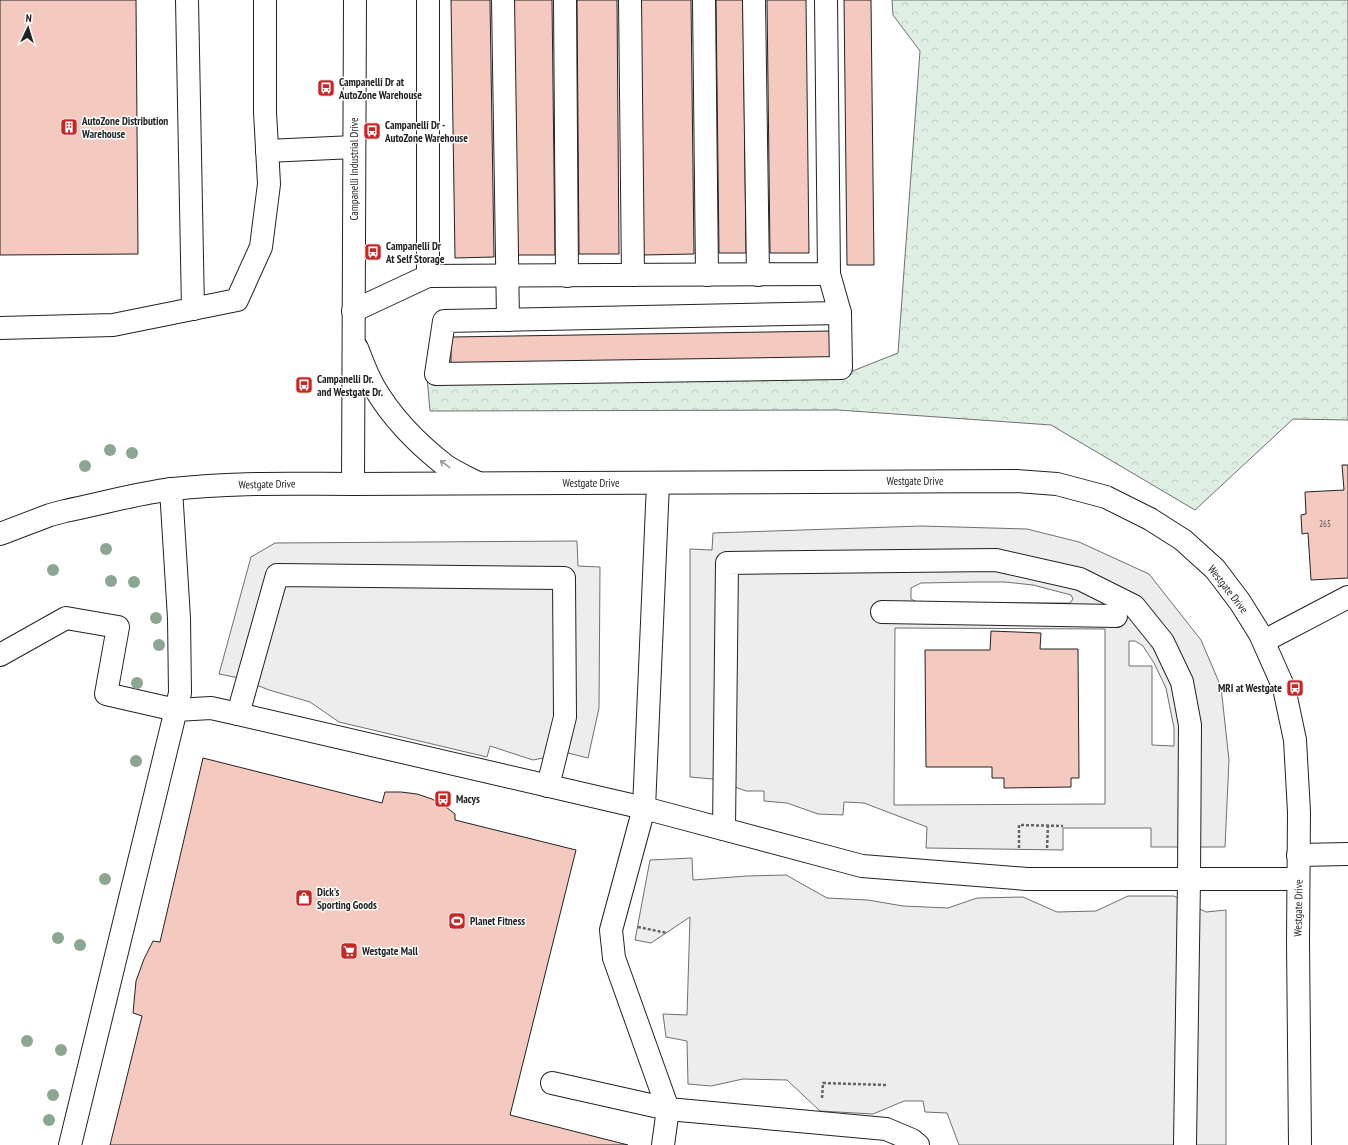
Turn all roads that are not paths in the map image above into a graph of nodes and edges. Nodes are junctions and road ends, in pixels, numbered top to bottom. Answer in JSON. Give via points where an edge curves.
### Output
{"nodes":[{"id":1,"x":187,"y":0,"type":"edge"},
{"id":2,"x":264,"y":0,"type":"edge"},
{"id":3,"x":355,"y":0,"type":"edge"},
{"id":4,"x":428,"y":0,"type":"edge"},
{"id":5,"x":503,"y":0,"type":"edge"},
{"id":6,"x":565,"y":0,"type":"edge"},
{"id":7,"x":630,"y":0,"type":"edge"},
{"id":8,"x":704,"y":0,"type":"edge"},
{"id":9,"x":754,"y":0,"type":"edge"},
{"id":10,"x":826,"y":0,"type":"edge"},
{"id":11,"x":354,"y":147,"type":"junction"},
{"id":12,"x":267,"y":150,"type":"junction"},
{"id":13,"x":828,"y":274,"type":"junction"},
{"id":14,"x":633,"y":275,"type":"junction"},
{"id":15,"x":707,"y":275,"type":"junction"},
{"id":16,"x":758,"y":275,"type":"junction"},
{"id":17,"x":428,"y":276,"type":"junction"},
{"id":18,"x":507,"y":276,"type":"junction"},
{"id":19,"x":567,"y":276,"type":"junction"},
{"id":20,"x":193,"y":309,"type":"junction"},
{"id":21,"x":353,"y":311,"type":"junction"},
{"id":22,"x":840,"y":313,"type":"junction"},
{"id":23,"x":508,"y":320,"type":"junction"},
{"id":24,"x":0,"y":328,"type":"edge"},
{"id":25,"x":353,"y":337,"type":"junction"},
{"id":26,"x":479,"y":483,"type":"junction"},
{"id":27,"x":658,"y":483,"type":"junction"},
{"id":28,"x":353,"y":484,"type":"junction"},
{"id":29,"x":171,"y":489,"type":"junction"},
{"id":30,"x":0,"y":534,"type":"edge"},
{"id":31,"x":1348,"y":597,"type":"edge"},
{"id":32,"x":882,"y":612,"type":"dead end"},
{"id":33,"x":1116,"y":616,"type":"dead end"},
{"id":34,"x":1264,"y":641,"type":"junction"},
{"id":35,"x":0,"y":655,"type":"edge"},
{"id":36,"x":176,"y":710,"type":"junction"},
{"id":37,"x":238,"y":714,"type":"junction"},
{"id":38,"x":548,"y":786,"type":"junction"},
{"id":39,"x":644,"y":808,"type":"junction"},
{"id":40,"x":724,"y":829,"type":"junction"},
{"id":41,"x":1348,"y":854,"type":"edge"},
{"id":42,"x":1298,"y":855,"type":"junction"},
{"id":43,"x":1298,"y":879,"type":"junction"},
{"id":44,"x":1190,"y":880,"type":"junction"},
{"id":45,"x":552,"y":1083,"type":"dead end"},
{"id":46,"x":668,"y":1109,"type":"junction"},
{"id":47,"x":70,"y":1145,"type":"edge"},
{"id":48,"x":663,"y":1145,"type":"edge"},
{"id":49,"x":918,"y":1145,"type":"edge"},
{"id":50,"x":1184,"y":1145,"type":"edge"},
{"id":51,"x":1300,"y":1145,"type":"edge"}],
"edges":[{"from":1,"to":20,"type":"street"},
{"from":2,"to":12,"type":"street"},
{"from":3,"to":11,"type":"street","name":"Campanelli Industrial Drive"},
{"from":4,"to":17,"type":"street"},
{"from":5,"to":18,"type":"street"},
{"from":6,"to":19,"type":"street"},
{"from":7,"to":14,"type":"street"},
{"from":8,"to":15,"type":"street"},
{"from":9,"to":16,"type":"street"},
{"from":10,"to":13,"type":"street"},
{"from":11,"to":12,"type":"street"},
{"from":11,"to":21,"type":"street","name":"Campanelli Industrial Drive"},
{"from":12,"to":20,"type":"street","via":[[269,184],[261,247],[237,300]]},
{"from":13,"to":16,"type":"street"},
{"from":13,"to":22,"type":"street"},
{"from":14,"to":15,"type":"street"},
{"from":14,"to":19,"type":"street"},
{"from":15,"to":16,"type":"street"},
{"from":17,"to":18,"type":"street"},
{"from":17,"to":21,"type":"street"},
{"from":18,"to":19,"type":"street"},
{"from":18,"to":23,"type":"street"},
{"from":20,"to":24,"type":"street","via":[[113,325]]},
{"from":21,"to":25,"type":"street","name":"Campanelli Industrial Drive"},
{"from":22,"to":23,"type":"street"},
{"from":22,"to":23,"type":"street","via":[[841,368],[436,374],[444,321]]},
{"from":26,"to":25,"type":"street","name":"Campanelli Industrial Drive","one_way":true,"via":[[448,467],[423,447],[392,413],[374,388]]},
{"from":25,"to":28,"type":"street","name":"Campanelli Industrial Drive"},
{"from":26,"to":27,"type":"street","name":"Westgate Drive"},
{"from":26,"to":28,"type":"street","name":"Westgate Drive"},
{"from":27,"to":34,"type":"street","name":"Westgate Drive","via":[[1016,481],[1057,484],[1106,497],[1150,519],[1183,540],[1215,569],[1240,602]]},
{"from":27,"to":39,"type":"street"},
{"from":28,"to":29,"type":"street","name":"Westgate Drive","via":[[271,483]]},
{"from":29,"to":30,"type":"street","name":"Westgate Drive","via":[[50,515]]},
{"from":29,"to":36,"type":"street","via":[[179,618],[180,693]]},
{"from":31,"to":34,"type":"street"},
{"from":32,"to":33,"type":"street"},
{"from":34,"to":42,"type":"street","name":"Westgate Drive","via":[[1284,688],[1295,740],[1299,812]]},
{"from":35,"to":36,"type":"street","via":[[66,618],[118,627],[106,694]]},
{"from":36,"to":37,"type":"street","via":[[211,708]]},
{"from":36,"to":47,"type":"street"},
{"from":37,"to":38,"type":"street"},
{"from":37,"to":38,"type":"street","via":[[277,575],[564,578],[564,717]]},
{"from":38,"to":39,"type":"street"},
{"from":39,"to":40,"type":"street"},
{"from":39,"to":46,"type":"street","via":[[611,930],[614,958]]},
{"from":40,"to":44,"type":"street","via":[[862,866],[1028,880]]},
{"from":40,"to":44,"type":"street","via":[[727,563],[996,560],[1080,579],[1134,606],[1163,642],[1182,682],[1190,725]]},
{"from":41,"to":42,"type":"street"},
{"from":42,"to":43,"type":"street","name":"Westgate Drive"},
{"from":43,"to":44,"type":"street"},
{"from":43,"to":51,"type":"street","name":"Westgate Drive"},
{"from":44,"to":50,"type":"street"},
{"from":45,"to":46,"type":"street"},
{"from":46,"to":48,"type":"street"},
{"from":46,"to":49,"type":"street","via":[[886,1129]]}]}
